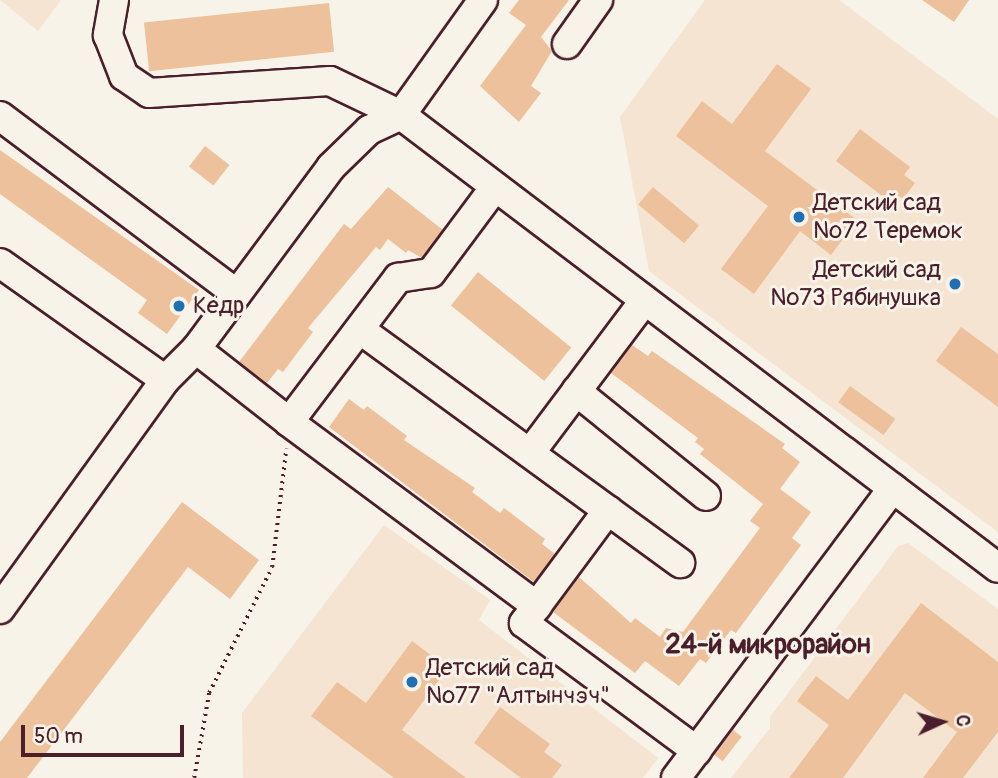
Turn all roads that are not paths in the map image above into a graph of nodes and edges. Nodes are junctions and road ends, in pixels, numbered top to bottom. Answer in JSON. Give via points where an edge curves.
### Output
{"nodes":[{"id":1,"x":114,"y":0,"type":"edge"},
{"id":2,"x":483,"y":0,"type":"edge"},
{"id":3,"x":598,"y":0,"type":"edge"},
{"id":4,"x":567,"y":44,"type":"dead end"},
{"id":5,"x":401,"y":115,"type":"junction"},
{"id":6,"x":0,"y":116,"type":"edge"},
{"id":7,"x":495,"y":187,"type":"junction"},
{"id":8,"x":0,"y":262,"type":"edge"},
{"id":9,"x":236,"y":293,"type":"junction"},
{"id":10,"x":645,"y":300,"type":"junction"},
{"id":11,"x":362,"y":331,"type":"junction"},
{"id":12,"x":195,"y":349,"type":"junction"},
{"id":13,"x":165,"y":380,"type":"junction"},
{"id":14,"x":576,"y":391,"type":"junction"},
{"id":15,"x":289,"y":422,"type":"junction"},
{"id":16,"x":530,"y":453,"type":"junction"},
{"id":17,"x":893,"y":488,"type":"junction"},
{"id":18,"x":706,"y":496,"type":"dead end"},
{"id":19,"x":608,"y":510,"type":"junction"},
{"id":20,"x":680,"y":563,"type":"dead end"},
{"id":21,"x":998,"y":568,"type":"edge"},
{"id":22,"x":0,"y":609,"type":"edge"},
{"id":23,"x":530,"y":614,"type":"junction"},
{"id":24,"x":517,"y":650,"type":"dead end"},
{"id":25,"x":697,"y":751,"type":"junction"},
{"id":26,"x":676,"y":778,"type":"edge"}],
"edges":[{"from":1,"to":5,"type":"street","via":[[108,36],[124,76],[149,93],[330,82]]},
{"from":2,"to":5,"type":"street"},
{"from":3,"to":4,"type":"street"},
{"from":5,"to":7,"type":"street"},
{"from":5,"to":9,"type":"street","via":[[369,130],[331,167]]},
{"from":6,"to":9,"type":"street"},
{"from":7,"to":10,"type":"street"},
{"from":7,"to":11,"type":"street","via":[[431,273],[397,278]]},
{"from":8,"to":13,"type":"street"},
{"from":9,"to":12,"type":"street"},
{"from":10,"to":14,"type":"street"},
{"from":10,"to":17,"type":"street"},
{"from":11,"to":15,"type":"street"},
{"from":11,"to":16,"type":"street"},
{"from":12,"to":13,"type":"street"},
{"from":12,"to":15,"type":"street"},
{"from":13,"to":22,"type":"street"},
{"from":14,"to":16,"type":"street"},
{"from":14,"to":18,"type":"street"},
{"from":15,"to":23,"type":"street"},
{"from":16,"to":19,"type":"street"},
{"from":17,"to":21,"type":"street"},
{"from":17,"to":25,"type":"street"},
{"from":19,"to":20,"type":"street"},
{"from":19,"to":23,"type":"street"},
{"from":23,"to":24,"type":"street"},
{"from":23,"to":25,"type":"street"},
{"from":25,"to":26,"type":"street"}]}
